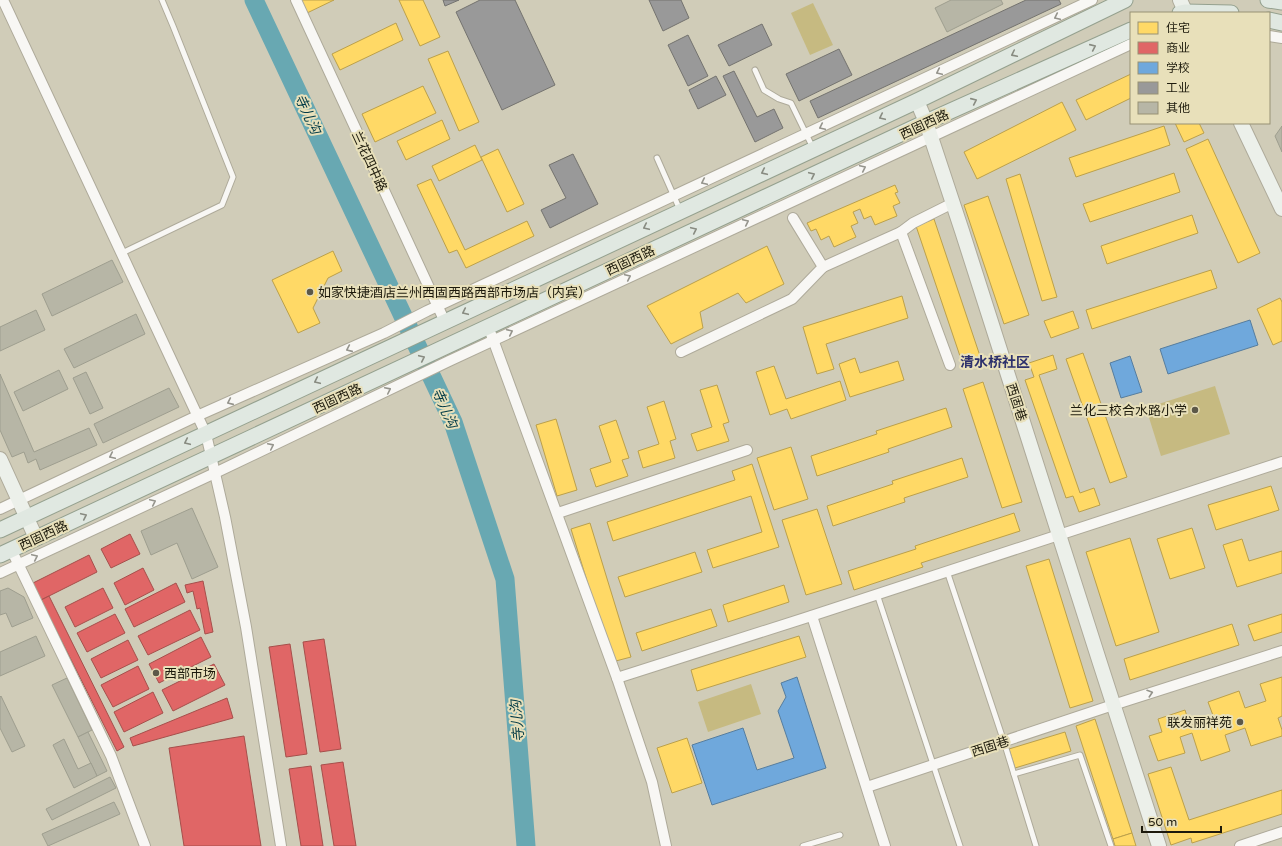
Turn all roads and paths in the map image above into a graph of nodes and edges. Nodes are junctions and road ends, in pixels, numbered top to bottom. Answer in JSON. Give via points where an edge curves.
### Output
{"nodes":[{"id":1,"x":3,"y":0,"type":"edge"},
{"id":2,"x":162,"y":0,"type":"edge"},
{"id":3,"x":296,"y":0,"type":"edge"},
{"id":4,"x":1092,"y":0,"type":"edge"},
{"id":5,"x":1125,"y":0,"type":"edge"},
{"id":6,"x":1268,"y":0,"type":"edge"},
{"id":7,"x":1282,"y":2,"type":"edge"},
{"id":8,"x":1184,"y":11,"type":"edge"},
{"id":9,"x":1208,"y":12,"type":"edge"},
{"id":10,"x":1272,"y":25,"type":"edge"},
{"id":11,"x":1130,"y":30,"type":"edge"},
{"id":12,"x":1282,"y":38,"type":"edge"},
{"id":13,"x":1130,"y":44,"type":"edge"},
{"id":14,"x":755,"y":70,"type":"dead end"},
{"id":15,"x":917,"y":101,"type":"junction"},
{"id":16,"x":1241,"y":124,"type":"edge"},
{"id":17,"x":928,"y":129,"type":"junction"},
{"id":18,"x":806,"y":135,"type":"junction"},
{"id":19,"x":813,"y":149,"type":"junction"},
{"id":20,"x":657,"y":158,"type":"dead end"},
{"id":21,"x":674,"y":197,"type":"junction"},
{"id":22,"x":953,"y":203,"type":"junction"},
{"id":23,"x":1282,"y":209,"type":"edge"},
{"id":24,"x":680,"y":211,"type":"junction"},
{"id":25,"x":793,"y":218,"type":"dead end"},
{"id":26,"x":901,"y":232,"type":"junction"},
{"id":27,"x":122,"y":253,"type":"junction"},
{"id":28,"x":823,"y":267,"type":"junction"},
{"id":29,"x":438,"y":307,"type":"junction"},
{"id":30,"x":439,"y":324,"type":"junction"},
{"id":31,"x":491,"y":333,"type":"junction"},
{"id":32,"x":681,"y":352,"type":"dead end"},
{"id":33,"x":950,"y":365,"type":"dead end"},
{"id":34,"x":403,"y":375,"type":"junction"},
{"id":35,"x":197,"y":416,"type":"junction"},
{"id":36,"x":206,"y":434,"type":"junction"},
{"id":37,"x":747,"y":450,"type":"dead end"},
{"id":38,"x":211,"y":457,"type":"junction"},
{"id":39,"x":0,"y":460,"type":"edge"},
{"id":40,"x":1282,"y":462,"type":"edge"},
{"id":41,"x":215,"y":473,"type":"junction"},
{"id":42,"x":19,"y":500,"type":"junction"},
{"id":43,"x":0,"y":509,"type":"edge"},
{"id":44,"x":558,"y":513,"type":"junction"},
{"id":45,"x":27,"y":517,"type":"junction"},
{"id":46,"x":0,"y":530,"type":"edge"},
{"id":47,"x":1059,"y":534,"type":"junction"},
{"id":48,"x":36,"y":538,"type":"junction"},
{"id":49,"x":6,"y":552,"type":"edge"},
{"id":50,"x":19,"y":565,"type":"junction"},
{"id":51,"x":947,"y":571,"type":"junction"},
{"id":52,"x":0,"y":573,"type":"edge"},
{"id":53,"x":877,"y":594,"type":"junction"},
{"id":54,"x":812,"y":616,"type":"junction"},
{"id":55,"x":1282,"y":651,"type":"edge"},
{"id":56,"x":617,"y":678,"type":"junction"},
{"id":57,"x":1113,"y":705,"type":"junction"},
{"id":58,"x":1004,"y":742,"type":"junction"},
{"id":59,"x":933,"y":765,"type":"junction"},
{"id":60,"x":1014,"y":774,"type":"junction"},
{"id":61,"x":867,"y":787,"type":"junction"},
{"id":62,"x":1282,"y":832,"type":"edge"},
{"id":63,"x":840,"y":836,"type":"dead end"},
{"id":64,"x":145,"y":846,"type":"edge"},
{"id":65,"x":281,"y":846,"type":"edge"},
{"id":66,"x":666,"y":846,"type":"edge"},
{"id":67,"x":803,"y":846,"type":"edge"},
{"id":68,"x":885,"y":846,"type":"edge"},
{"id":69,"x":960,"y":846,"type":"edge"},
{"id":70,"x":1036,"y":846,"type":"edge"},
{"id":71,"x":1111,"y":846,"type":"edge"},
{"id":72,"x":1159,"y":846,"type":"edge"},
{"id":73,"x":1240,"y":846,"type":"edge"}],
"edges":[{"from":1,"to":27,"type":"street"},
{"from":2,"to":27,"type":"lane","via":[[233,177],[222,205]]},
{"from":3,"to":29,"type":"street","name":"兰花四中路"},
{"from":4,"to":18,"type":"street","one_way":true},
{"from":5,"to":15,"type":"main road","name":"西固西路","one_way":true},
{"from":6,"to":7,"type":"main road"},
{"from":8,"to":9,"type":"main road"},
{"from":10,"to":12,"type":"street"},
{"from":17,"to":11,"type":"main road","name":"西固西路","one_way":true},
{"from":13,"to":17,"type":"street"},
{"from":14,"to":18,"type":"lane","via":[[764,90],[779,100],[791,103]]},
{"from":15,"to":17,"type":"street","name":"西固巷"},
{"from":15,"to":19,"type":"main road","name":"西固西路","one_way":true},
{"from":16,"to":23,"type":"street"},
{"from":17,"to":22,"type":"street","name":"西固巷"},
{"from":31,"to":17,"type":"main road","name":"西固西路","one_way":true},
{"from":18,"to":19,"type":"lane"},
{"from":18,"to":21,"type":"street","one_way":true},
{"from":19,"to":24,"type":"main road","name":"西固西路","one_way":true},
{"from":20,"to":21,"type":"lane"},
{"from":21,"to":24,"type":"lane"},
{"from":21,"to":29,"type":"street"},
{"from":22,"to":26,"type":"street","via":[[913,223]]},
{"from":22,"to":47,"type":"street","name":"西固巷"},
{"from":24,"to":30,"type":"main road","name":"西固西路","one_way":true},
{"from":25,"to":28,"type":"street"},
{"from":26,"to":28,"type":"street"},
{"from":26,"to":33,"type":"street"},
{"from":27,"to":35,"type":"street"},
{"from":28,"to":32,"type":"street","via":[[792,299]]},
{"from":29,"to":30,"type":"street","name":"兰花四中路"},
{"from":29,"to":35,"type":"street","one_way":true},
{"from":30,"to":36,"type":"main road","name":"西固西路","one_way":true},
{"from":34,"to":31,"type":"main road","name":"西固西路","one_way":true},
{"from":31,"to":44,"type":"street"},
{"from":34,"to":38,"type":"main road","name":"西固西路"},
{"from":41,"to":34,"type":"street","one_way":true},
{"from":35,"to":36,"type":"street"},
{"from":35,"to":42,"type":"street","one_way":true},
{"from":36,"to":38,"type":"street"},
{"from":36,"to":45,"type":"main road","name":"西固西路","one_way":true},
{"from":37,"to":44,"type":"street"},
{"from":38,"to":41,"type":"street"},
{"from":48,"to":38,"type":"main road","name":"西固西路","one_way":true},
{"from":39,"to":42,"type":"street"},
{"from":40,"to":47,"type":"street"},
{"from":50,"to":41,"type":"street","one_way":true},
{"from":41,"to":65,"type":"street","via":[[246,627]]},
{"from":42,"to":43,"type":"street"},
{"from":42,"to":45,"type":"street"},
{"from":44,"to":56,"type":"street"},
{"from":45,"to":46,"type":"main road","name":"西固西路"},
{"from":45,"to":48,"type":"street"},
{"from":47,"to":51,"type":"street"},
{"from":47,"to":57,"type":"street","name":"西固巷"},
{"from":48,"to":49,"type":"main road","name":"西固西路"},
{"from":49,"to":50,"type":"street"},
{"from":50,"to":52,"type":"street"},
{"from":50,"to":64,"type":"street","via":[[111,756]]},
{"from":51,"to":53,"type":"street"},
{"from":51,"to":58,"type":"lane"},
{"from":53,"to":54,"type":"street"},
{"from":53,"to":59,"type":"lane"},
{"from":54,"to":56,"type":"street"},
{"from":54,"to":61,"type":"street"},
{"from":57,"to":55,"type":"street","one_way":true},
{"from":56,"to":66,"type":"street","via":[[652,782]]},
{"from":57,"to":58,"type":"street","name":"西固巷"},
{"from":57,"to":72,"type":"street","name":"西固巷"},
{"from":58,"to":59,"type":"street","name":"西固巷"},
{"from":58,"to":60,"type":"lane"},
{"from":59,"to":61,"type":"street","name":"西固巷"},
{"from":59,"to":69,"type":"lane"},
{"from":60,"to":70,"type":"lane"},
{"from":60,"to":71,"type":"lane","via":[[1080,755]]},
{"from":61,"to":68,"type":"street"},
{"from":62,"to":73,"type":"street"},
{"from":63,"to":67,"type":"lane"}]}
